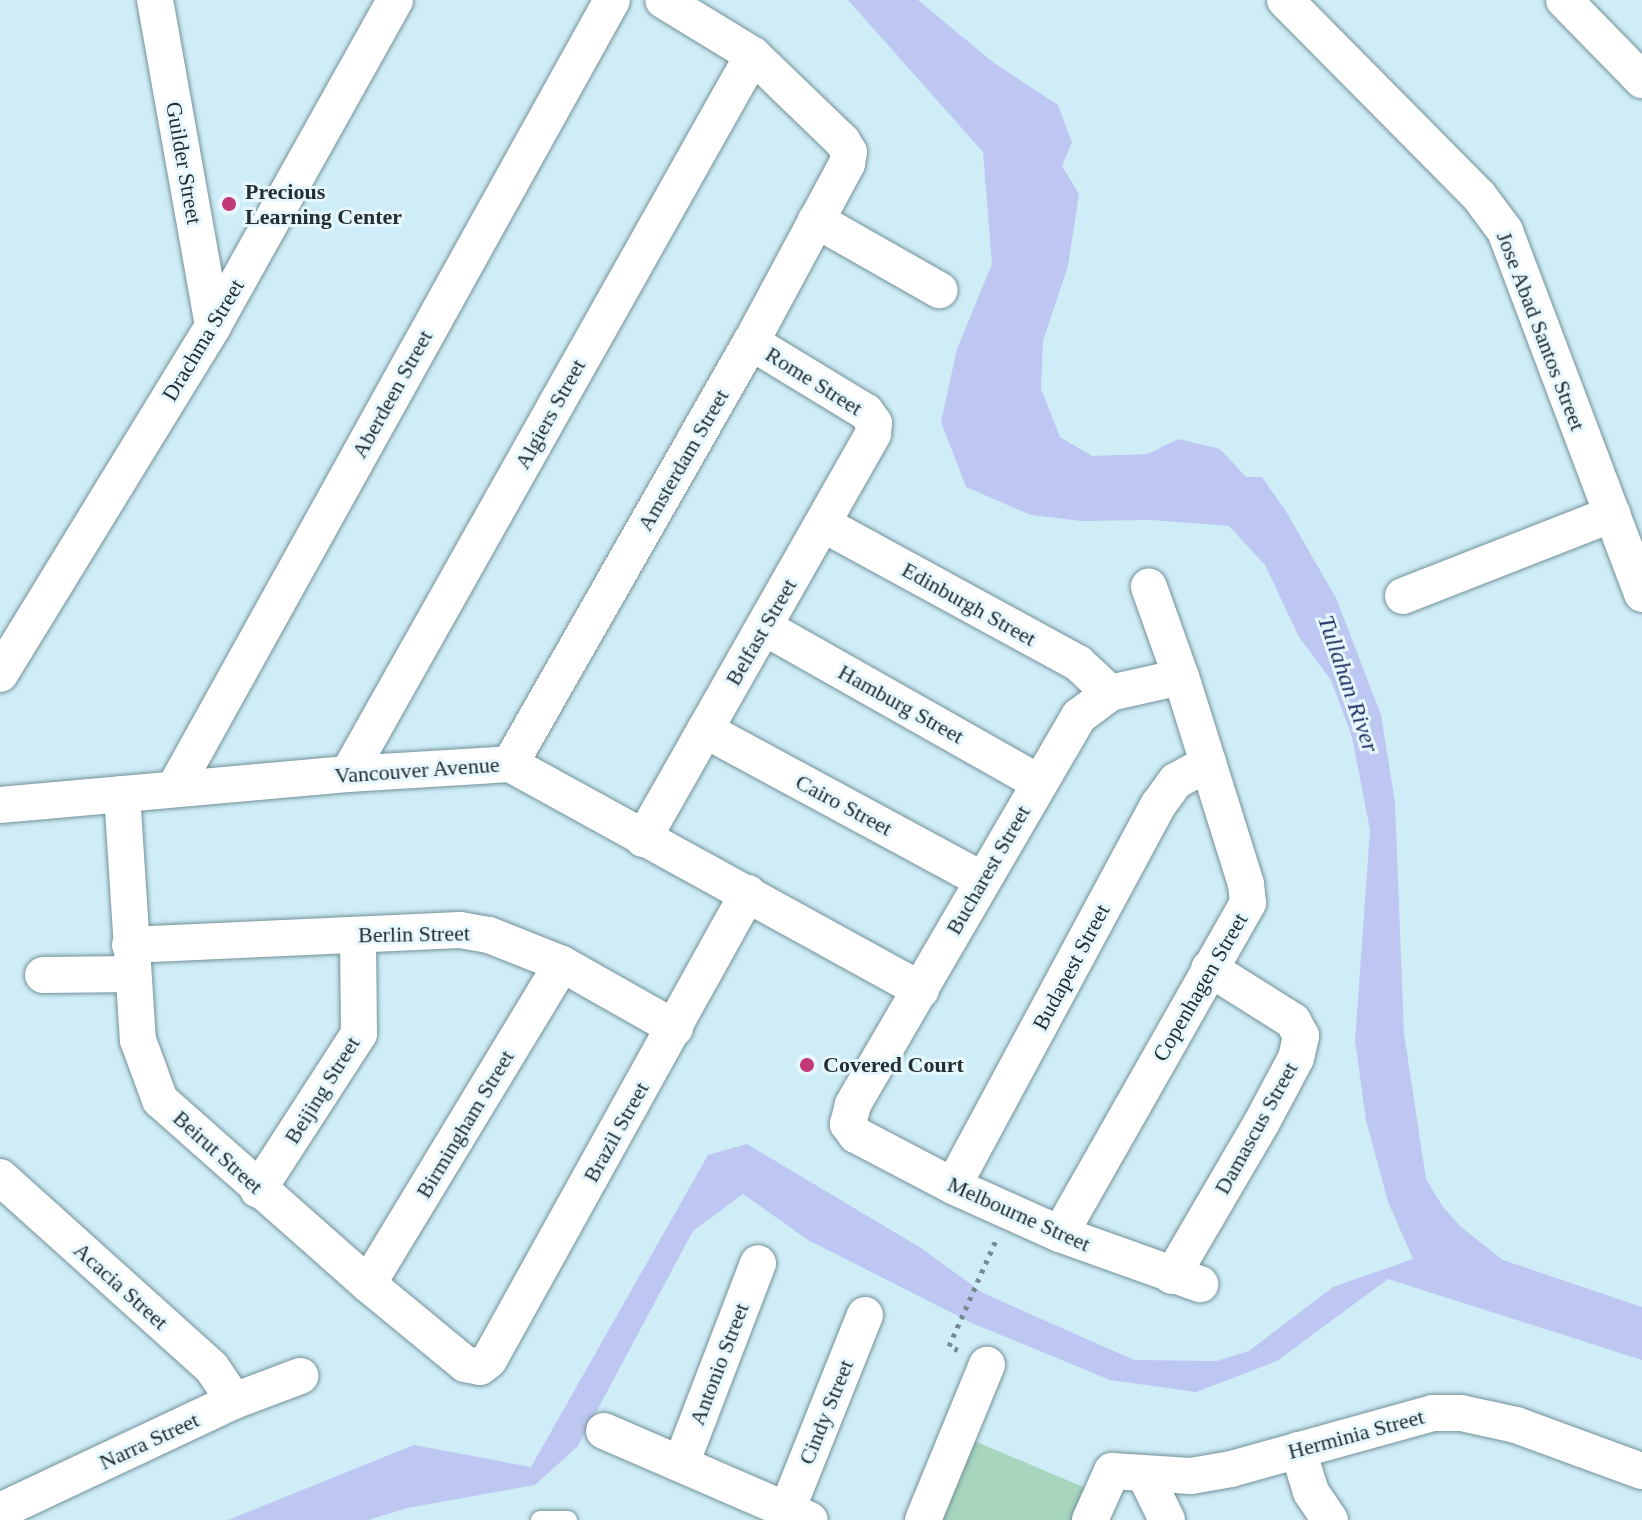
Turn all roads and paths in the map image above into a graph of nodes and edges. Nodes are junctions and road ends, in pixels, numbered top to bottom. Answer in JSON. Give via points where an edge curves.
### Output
{"nodes":[{"id":1,"x":155,"y":0,"type":"edge"},
{"id":2,"x":395,"y":0,"type":"edge"},
{"id":3,"x":612,"y":0,"type":"edge"},
{"id":4,"x":663,"y":0,"type":"edge"},
{"id":5,"x":1285,"y":0,"type":"edge"},
{"id":6,"x":1564,"y":0,"type":"edge"},
{"id":7,"x":753,"y":55,"type":"junction"},
{"id":8,"x":1642,"y":80,"type":"edge"},
{"id":9,"x":816,"y":220,"type":"junction"},
{"id":10,"x":939,"y":290,"type":"dead end"},
{"id":11,"x":213,"y":326,"type":"junction"},
{"id":12,"x":751,"y":342,"type":"junction"},
{"id":13,"x":874,"y":423,"type":"joint"},
{"id":14,"x":1612,"y":514,"type":"junction"},
{"id":15,"x":823,"y":524,"type":"junction"},
{"id":16,"x":1149,"y":587,"type":"dead end"},
{"id":17,"x":1642,"y":594,"type":"edge"},
{"id":18,"x":1403,"y":596,"type":"dead end"},
{"id":19,"x":764,"y":627,"type":"junction"},
{"id":20,"x":0,"y":674,"type":"edge"},
{"id":21,"x":1181,"y":677,"type":"junction"},
{"id":22,"x":1110,"y":693,"type":"junction"},
{"id":23,"x":705,"y":730,"type":"junction"},
{"id":24,"x":1208,"y":763,"type":"junction"},
{"id":25,"x":510,"y":764,"type":"junction"},
{"id":26,"x":348,"y":774,"type":"junction"},
{"id":27,"x":1038,"y":782,"type":"junction"},
{"id":28,"x":174,"y":789,"type":"junction"},
{"id":29,"x":122,"y":794,"type":"junction"},
{"id":30,"x":0,"y":805,"type":"edge"},
{"id":31,"x":643,"y":839,"type":"junction"},
{"id":32,"x":982,"y":880,"type":"junction"},
{"id":33,"x":748,"y":893,"type":"junction"},
{"id":34,"x":358,"y":935,"type":"junction"},
{"id":35,"x":132,"y":960,"type":"junction"},
{"id":36,"x":562,"y":964,"type":"junction"},
{"id":37,"x":1209,"y":968,"type":"junction"},
{"id":38,"x":43,"y":975,"type":"dead end"},
{"id":39,"x":921,"y":990,"type":"junction"},
{"id":40,"x":675,"y":1028,"type":"junction"},
{"id":41,"x":848,"y":1124,"type":"joint"},
{"id":42,"x":0,"y":1177,"type":"edge"},
{"id":43,"x":953,"y":1186,"type":"junction"},
{"id":44,"x":258,"y":1190,"type":"junction"},
{"id":45,"x":1009,"y":1210,"type":"junction"},
{"id":46,"x":1060,"y":1234,"type":"junction"},
{"id":47,"x":758,"y":1263,"type":"dead end"},
{"id":48,"x":1186,"y":1280,"type":"joint"},
{"id":49,"x":368,"y":1284,"type":"junction"},
{"id":50,"x":865,"y":1315,"type":"dead end"},
{"id":51,"x":960,"y":1323,"type":"dead end"},
{"id":52,"x":987,"y":1365,"type":"dead end"},
{"id":53,"x":480,"y":1367,"type":"joint"},
{"id":54,"x":300,"y":1376,"type":"dead end"},
{"id":55,"x":234,"y":1401,"type":"junction"},
{"id":56,"x":604,"y":1431,"type":"dead end"},
{"id":57,"x":1298,"y":1450,"type":"junction"},
{"id":58,"x":681,"y":1464,"type":"junction"},
{"id":59,"x":1642,"y":1471,"type":"edge"},
{"id":60,"x":1128,"y":1473,"type":"junction"},
{"id":61,"x":0,"y":1511,"type":"edge"},
{"id":62,"x":798,"y":1515,"type":"edge"},
{"id":63,"x":540,"y":1520,"type":"edge"},
{"id":64,"x":568,"y":1520,"type":"edge"},
{"id":65,"x":923,"y":1520,"type":"edge"},
{"id":66,"x":1090,"y":1520,"type":"edge"},
{"id":67,"x":1167,"y":1520,"type":"edge"},
{"id":68,"x":1330,"y":1520,"type":"edge"}],
"edges":[{"from":1,"to":11,"type":"street","name":"Guilder Street"},
{"from":2,"to":11,"type":"street","name":"Drachma Street"},
{"from":3,"to":28,"type":"street","name":"Aberdeen Street"},
{"from":4,"to":7,"type":"street"},
{"from":5,"to":14,"type":"street","name":"Jose Abad Santos Street","via":[[1479,196],[1505,231]]},
{"from":6,"to":8,"type":"street"},
{"from":7,"to":9,"type":"street","name":"Amsterdam Street","via":[[849,152]]},
{"from":7,"to":26,"type":"street","name":"Algiers Street"},
{"from":9,"to":10,"type":"street"},
{"from":9,"to":12,"type":"street","name":"Amsterdam Street"},
{"from":11,"to":20,"type":"street","name":"Drachma Street"},
{"from":12,"to":13,"type":"street","name":"Rome Street","via":[[866,412]]},
{"from":12,"to":25,"type":"street","name":"Amsterdam Street"},
{"from":13,"to":15,"type":"street","name":"Belfast Street","via":[[873,434]]},
{"from":14,"to":17,"type":"street","name":"Jose Abad Santos Street"},
{"from":14,"to":18,"type":"street"},
{"from":15,"to":19,"type":"street","name":"Belfast Street"},
{"from":15,"to":22,"type":"street","name":"Edinburgh Street","via":[[1078,663]]},
{"from":16,"to":21,"type":"street","name":"Copenhagen Street"},
{"from":19,"to":23,"type":"street","name":"Belfast Street"},
{"from":19,"to":27,"type":"street","name":"Hamburg Street"},
{"from":21,"to":22,"type":"street","name":"Bucharest Street"},
{"from":21,"to":24,"type":"street","name":"Copenhagen Street"},
{"from":22,"to":27,"type":"street","name":"Bucharest Street","via":[[1079,716]]},
{"from":23,"to":31,"type":"street","name":"Belfast Street"},
{"from":23,"to":32,"type":"street","name":"Cairo Street"},
{"from":24,"to":37,"type":"street","name":"Copenhagen Street","via":[[1248,903]]},
{"from":24,"to":43,"type":"street","name":"Budapest Street","via":[[1176,781],[1159,804]]},
{"from":25,"to":26,"type":"street","name":"Vancouver Avenue"},
{"from":25,"to":31,"type":"street","name":"Vancouver Avenue"},
{"from":26,"to":28,"type":"street","name":"Vancouver Avenue"},
{"from":27,"to":32,"type":"street","name":"Bucharest Street"},
{"from":28,"to":29,"type":"street","name":"Vancouver Avenue"},
{"from":29,"to":30,"type":"street","name":"Vancouver Avenue"},
{"from":29,"to":35,"type":"street","name":"Beirut Street"},
{"from":31,"to":33,"type":"street","name":"Vancouver Avenue"},
{"from":32,"to":39,"type":"street","name":"Bucharest Street"},
{"from":33,"to":39,"type":"street","name":"Vancouver Avenue"},
{"from":33,"to":40,"type":"street","name":"Brazil Street"},
{"from":34,"to":35,"type":"street","name":"Berlin Street"},
{"from":34,"to":36,"type":"street","name":"Berlin Street","via":[[460,930],[489,935]]},
{"from":34,"to":44,"type":"street","name":"Beijing Street","via":[[359,1034]]},
{"from":35,"to":38,"type":"street","name":"Berlin Street"},
{"from":35,"to":44,"type":"street","name":"Beirut Street","via":[[138,1040],[160,1100]]},
{"from":36,"to":40,"type":"street","name":"Berlin Street"},
{"from":36,"to":49,"type":"street","name":"Birmingham Street"},
{"from":37,"to":46,"type":"street","name":"Copenhagen Street"},
{"from":37,"to":48,"type":"street","name":"Damascus Street","via":[[1293,1021],[1301,1036],[1296,1058]]},
{"from":39,"to":41,"type":"street","name":"Bucharest Street","via":[[853,1105]]},
{"from":40,"to":53,"type":"street","name":"Brazil Street","via":[[489,1360]]},
{"from":41,"to":43,"type":"street","name":"Melbourne Street","via":[[856,1135]]},
{"from":42,"to":55,"type":"street","name":"Acacia Street","via":[[212,1368]]},
{"from":43,"to":45,"type":"street","name":"Melbourne Street"},
{"from":44,"to":49,"type":"street","name":"Beirut Street"},
{"from":45,"to":46,"type":"street","name":"Melbourne Street"},
{"from":45,"to":51,"type":"path"},
{"from":46,"to":48,"type":"street","name":"Melbourne Street"},
{"from":47,"to":58,"type":"street","name":"Antonio Street"},
{"from":49,"to":53,"type":"street","name":"Beirut Street","via":[[465,1364]]},
{"from":50,"to":62,"type":"street","name":"Cindy Street"},
{"from":52,"to":65,"type":"street"},
{"from":54,"to":55,"type":"street","name":"Narra Street"},
{"from":55,"to":61,"type":"street","name":"Narra Street"},
{"from":56,"to":58,"type":"street"},
{"from":57,"to":59,"type":"street","name":"Herminia Street","via":[[1410,1417],[1461,1413],[1516,1425]]},
{"from":57,"to":60,"type":"street","name":"Herminia Street","via":[[1191,1476]]},
{"from":57,"to":68,"type":"street","via":[[1311,1492]]},
{"from":58,"to":62,"type":"street"},
{"from":60,"to":66,"type":"street"},
{"from":60,"to":67,"type":"street"},
{"from":63,"to":64,"type":"lane"}]}
